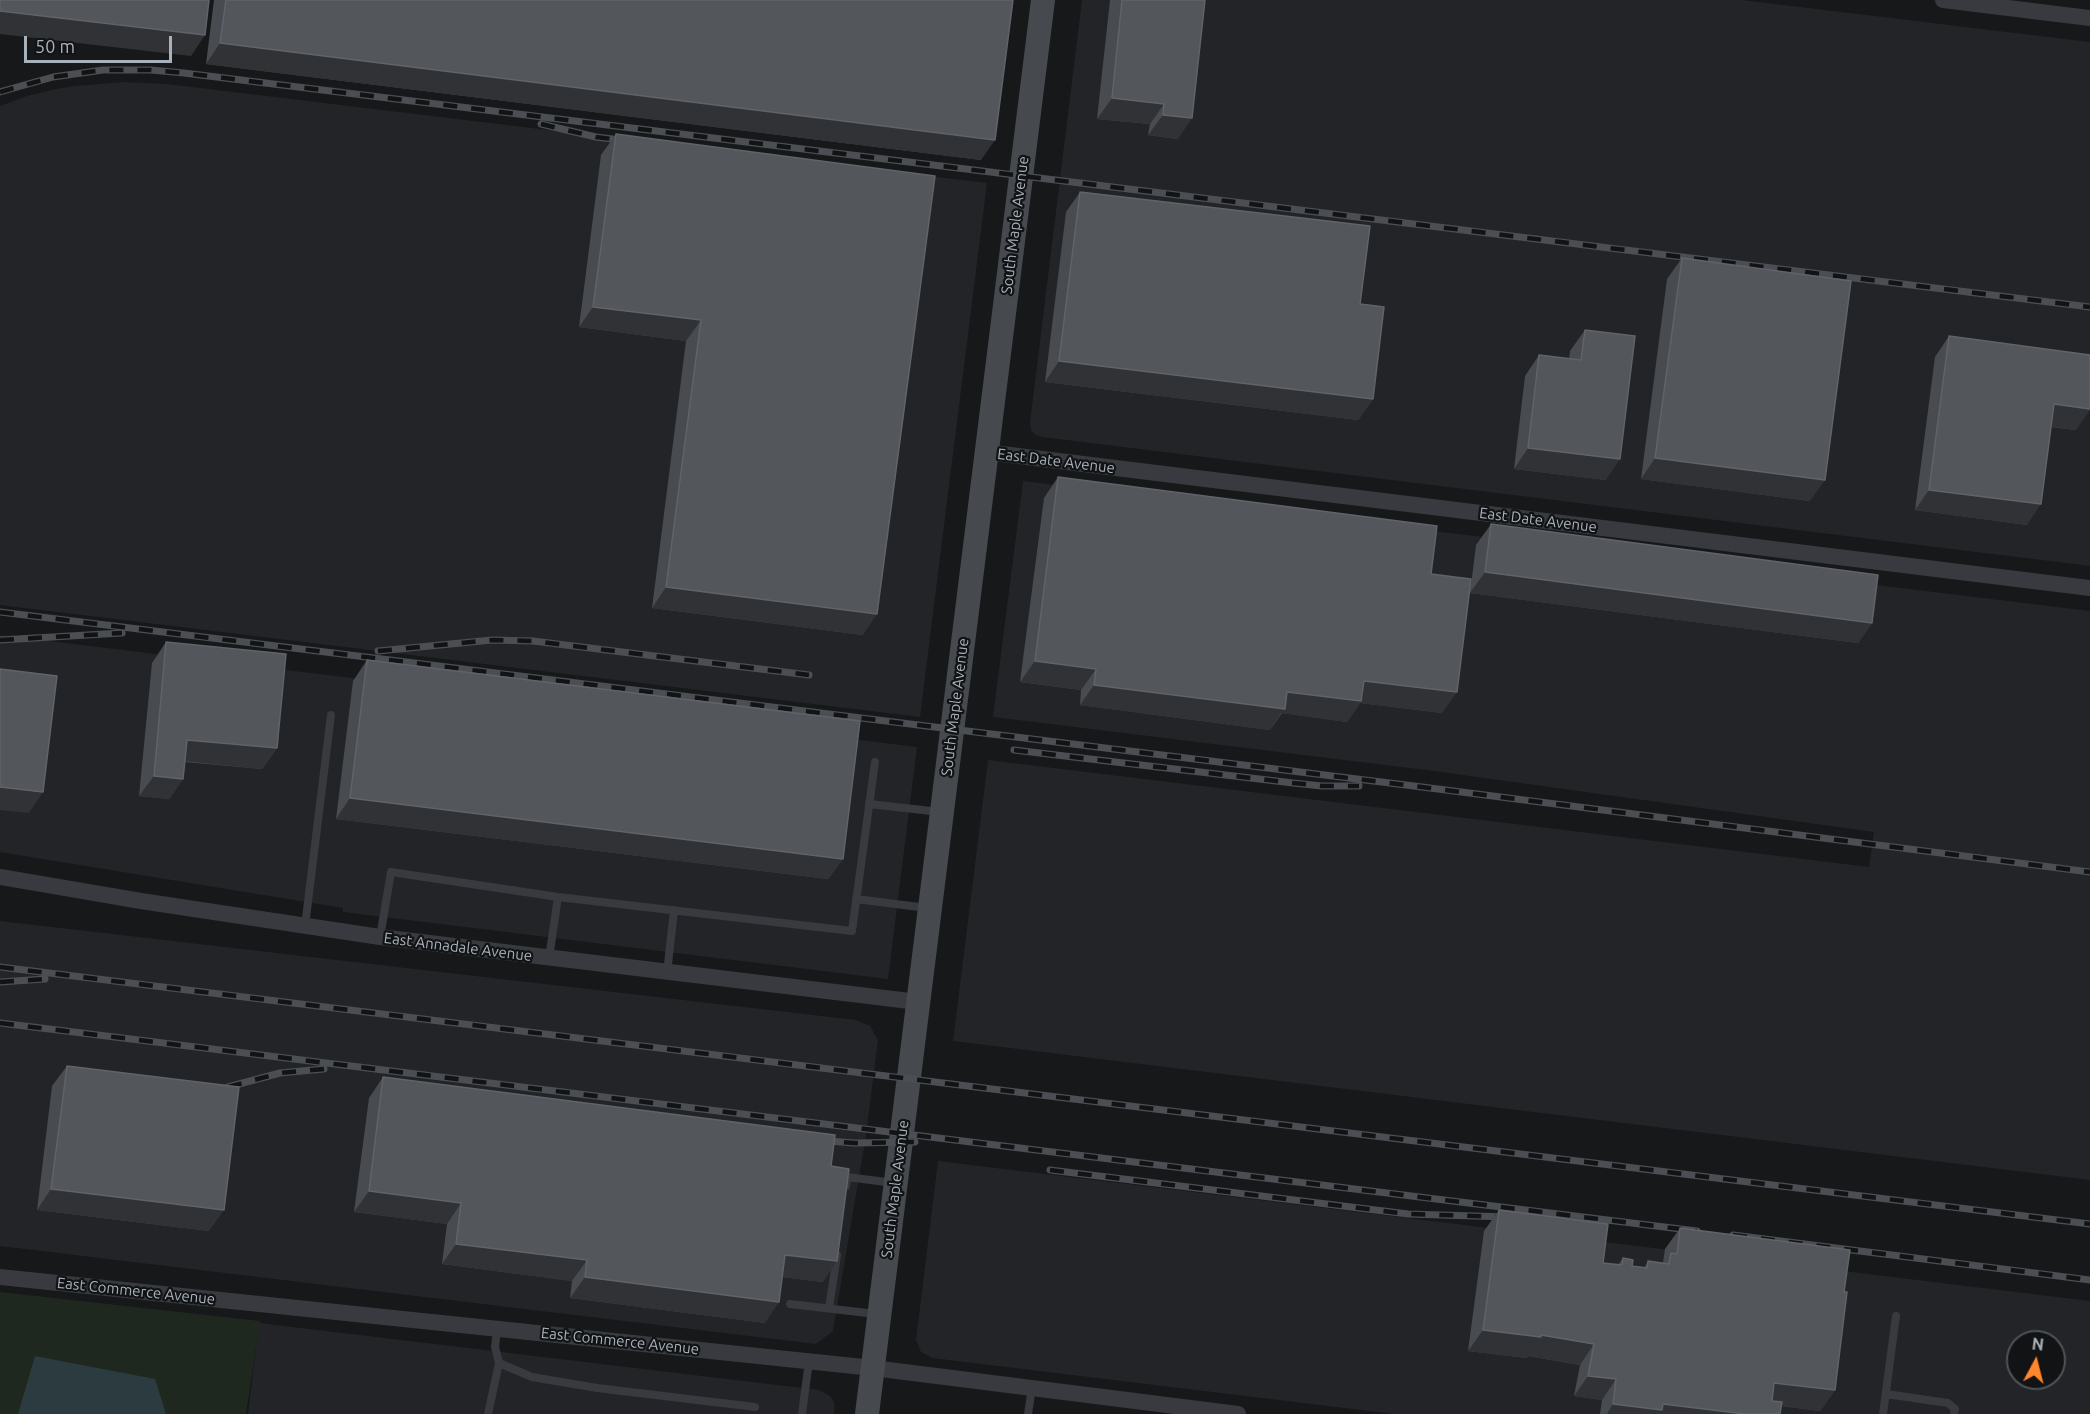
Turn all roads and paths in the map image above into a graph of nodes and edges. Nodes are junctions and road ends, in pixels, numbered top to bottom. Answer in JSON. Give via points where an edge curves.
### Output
{"nodes":[{"id":1,"x":1043,"y":0,"type":"edge"},
{"id":2,"x":1943,"y":0,"type":"edge"},
{"id":3,"x":2090,"y":18,"type":"edge"},
{"id":4,"x":986,"y":452,"type":"junction"},
{"id":5,"x":2090,"y":588,"type":"edge"},
{"id":6,"x":331,"y":715,"type":"dead end"},
{"id":7,"x":875,"y":762,"type":"dead end"},
{"id":8,"x":869,"y":804,"type":"junction"},
{"id":9,"x":942,"y":812,"type":"junction"},
{"id":10,"x":0,"y":877,"type":"edge"},
{"id":11,"x":558,"y":897,"type":"junction"},
{"id":12,"x":856,"y":899,"type":"junction"},
{"id":13,"x":930,"y":908,"type":"junction"},
{"id":14,"x":674,"y":909,"type":"junction"},
{"id":15,"x":304,"y":926,"type":"junction"},
{"id":16,"x":380,"y":937,"type":"junction"},
{"id":17,"x":549,"y":959,"type":"junction"},
{"id":18,"x":667,"y":973,"type":"junction"},
{"id":19,"x":918,"y":1002,"type":"junction"},
{"id":20,"x":896,"y":1183,"type":"junction"},
{"id":21,"x":844,"y":1199,"type":"edge"},
{"id":22,"x":838,"y":1243,"type":"edge"},
{"id":23,"x":0,"y":1277,"type":"edge"},
{"id":24,"x":790,"y":1304,"type":"dead end"},
{"id":25,"x":830,"y":1308,"type":"junction"},
{"id":26,"x":880,"y":1314,"type":"junction"},
{"id":27,"x":1896,"y":1316,"type":"dead end"},
{"id":28,"x":496,"y":1329,"type":"junction"},
{"id":29,"x":809,"y":1361,"type":"junction"},
{"id":30,"x":499,"y":1363,"type":"junction"},
{"id":31,"x":873,"y":1368,"type":"junction"},
{"id":32,"x":1032,"y":1388,"type":"junction"},
{"id":33,"x":1886,"y":1394,"type":"junction"},
{"id":34,"x":755,"y":1407,"type":"dead end"},
{"id":35,"x":488,"y":1414,"type":"edge"},
{"id":36,"x":802,"y":1414,"type":"edge"},
{"id":37,"x":867,"y":1414,"type":"edge"},
{"id":38,"x":1028,"y":1414,"type":"edge"},
{"id":39,"x":1238,"y":1414,"type":"edge"},
{"id":40,"x":1883,"y":1414,"type":"edge"},
{"id":41,"x":1954,"y":1414,"type":"edge"}],
"edges":[{"from":1,"to":4,"type":"street","name":"South Maple Avenue"},
{"from":2,"to":3,"type":"street"},
{"from":4,"to":5,"type":"street","name":"East Date Avenue"},
{"from":4,"to":9,"type":"street","name":"South Maple Avenue"},
{"from":6,"to":15,"type":"lane"},
{"from":7,"to":8,"type":"lane"},
{"from":8,"to":9,"type":"lane"},
{"from":8,"to":12,"type":"lane"},
{"from":9,"to":13,"type":"street","name":"South Maple Avenue"},
{"from":10,"to":15,"type":"street","name":"East Annadale Avenue"},
{"from":11,"to":14,"type":"lane"},
{"from":11,"to":16,"type":"lane","via":[[391,872]]},
{"from":11,"to":17,"type":"lane"},
{"from":12,"to":13,"type":"lane"},
{"from":12,"to":14,"type":"lane","via":[[852,931]]},
{"from":13,"to":19,"type":"street","name":"South Maple Avenue"},
{"from":14,"to":18,"type":"lane"},
{"from":15,"to":16,"type":"street","name":"East Annadale Avenue"},
{"from":16,"to":17,"type":"street","name":"East Annadale Avenue"},
{"from":17,"to":18,"type":"street","name":"East Annadale Avenue"},
{"from":18,"to":19,"type":"street","name":"East Annadale Avenue"},
{"from":19,"to":20,"type":"street","name":"South Maple Avenue"},
{"from":20,"to":21,"type":"lane","via":[[848,1177]]},
{"from":20,"to":26,"type":"street","name":"South Maple Avenue"},
{"from":22,"to":25,"type":"lane"},
{"from":23,"to":28,"type":"street","name":"East Commerce Avenue"},
{"from":24,"to":25,"type":"lane"},
{"from":25,"to":26,"type":"lane"},
{"from":26,"to":31,"type":"street","name":"South Maple Avenue"},
{"from":27,"to":33,"type":"lane"},
{"from":28,"to":29,"type":"street","name":"East Commerce Avenue"},
{"from":28,"to":30,"type":"lane"},
{"from":29,"to":31,"type":"street","name":"East Commerce Avenue"},
{"from":29,"to":36,"type":"lane"},
{"from":30,"to":34,"type":"lane","via":[[532,1377]]},
{"from":30,"to":35,"type":"lane"},
{"from":31,"to":32,"type":"street","name":"East Commerce Avenue"},
{"from":31,"to":37,"type":"street","name":"South Maple Avenue"},
{"from":32,"to":38,"type":"lane"},
{"from":32,"to":39,"type":"street","name":"East Commerce Avenue"},
{"from":33,"to":40,"type":"lane"},
{"from":33,"to":41,"type":"lane","via":[[1948,1403],[1955,1409]]}]}
